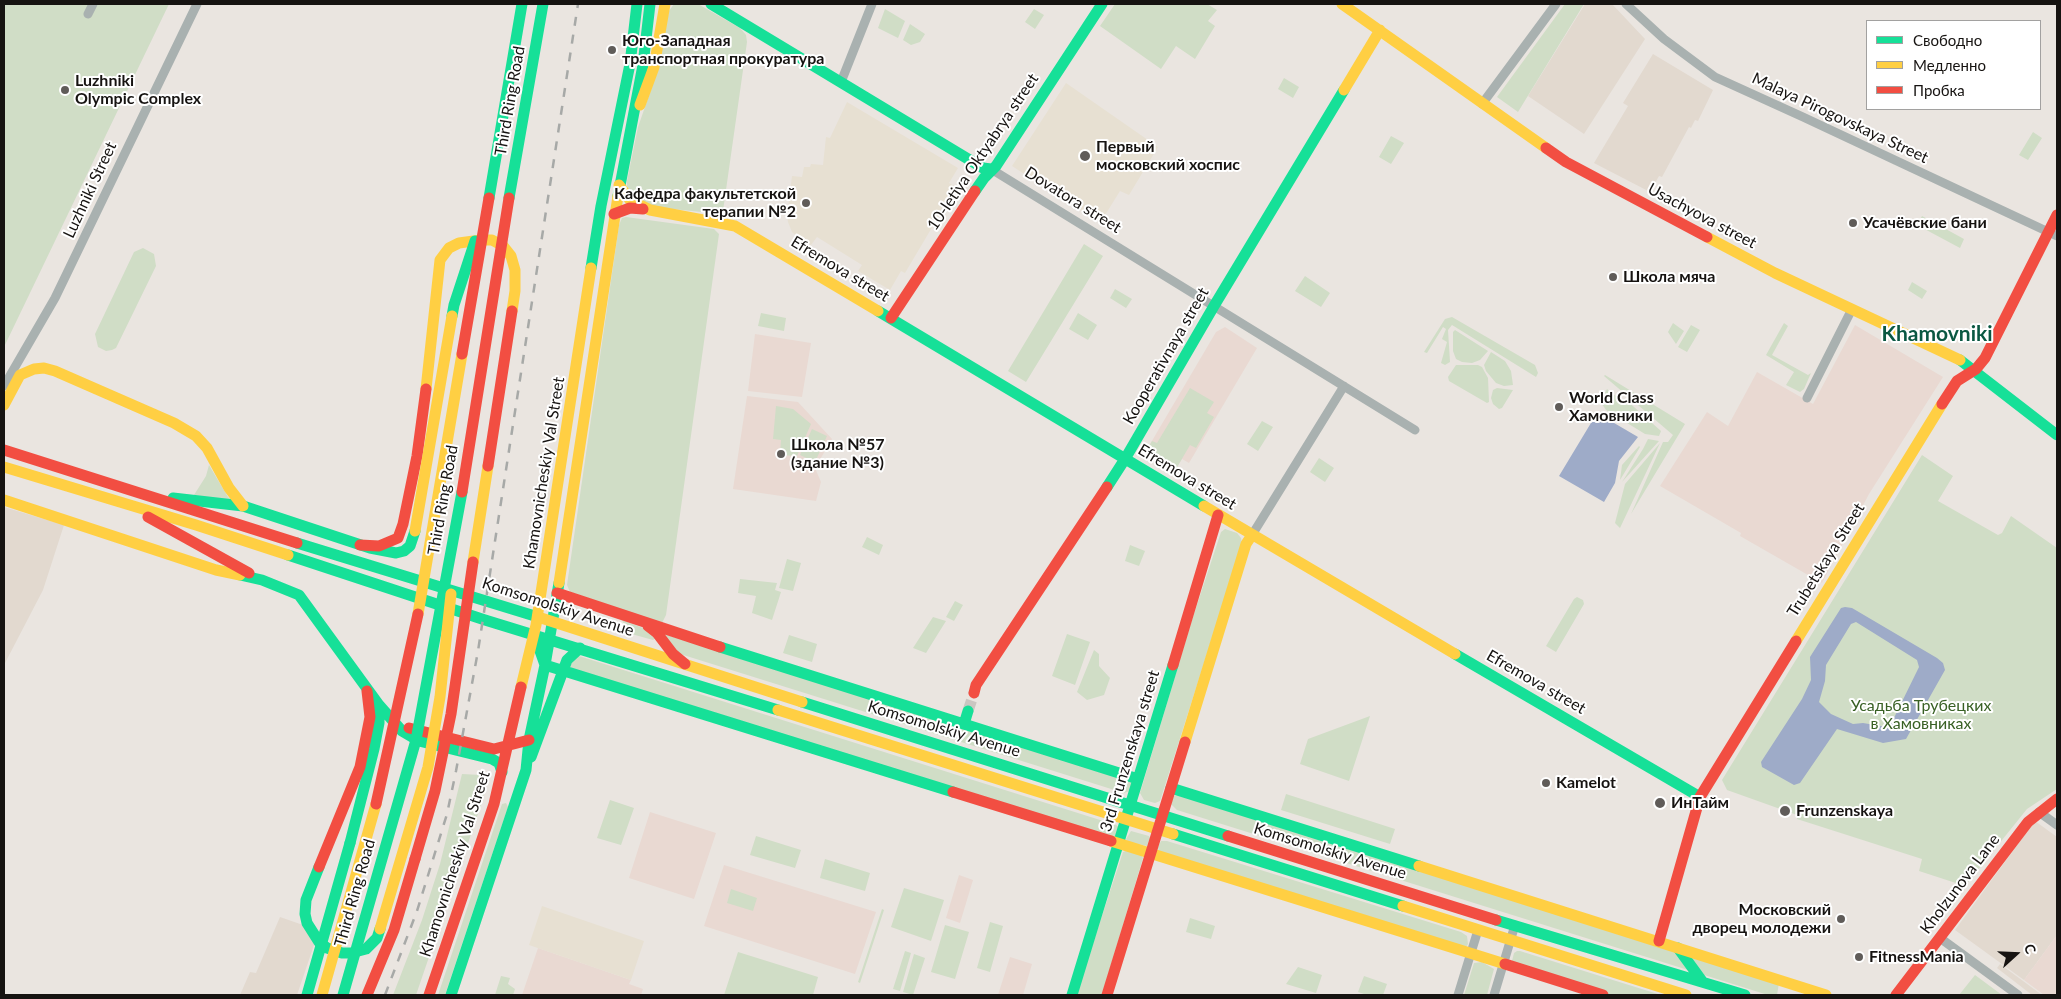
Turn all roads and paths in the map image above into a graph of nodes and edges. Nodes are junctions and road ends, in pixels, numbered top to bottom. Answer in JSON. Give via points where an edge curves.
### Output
{"nodes":[{"id":1,"x":93,"y":4,"type":"edge"},
{"id":2,"x":197,"y":4,"type":"edge"},
{"id":3,"x":522,"y":4,"type":"edge"},
{"id":4,"x":543,"y":4,"type":"edge"},
{"id":5,"x":637,"y":4,"type":"edge"},
{"id":6,"x":650,"y":4,"type":"edge"},
{"id":7,"x":665,"y":4,"type":"edge"},
{"id":8,"x":711,"y":4,"type":"edge"},
{"id":9,"x":872,"y":4,"type":"edge"},
{"id":10,"x":1102,"y":4,"type":"edge"},
{"id":11,"x":1342,"y":4,"type":"edge"},
{"id":12,"x":1556,"y":4,"type":"edge"},
{"id":13,"x":1626,"y":4,"type":"edge"},
{"id":14,"x":88,"y":14,"type":"dead end"},
{"id":15,"x":1380,"y":30,"type":"junction"},
{"id":16,"x":841,"y":82,"type":"junction"},
{"id":17,"x":1482,"y":104,"type":"junction"},
{"id":18,"x":630,"y":132,"type":"junction"},
{"id":19,"x":991,"y":169,"type":"junction"},
{"id":20,"x":619,"y":186,"type":"junction"},
{"id":21,"x":489,"y":198,"type":"junction"},
{"id":22,"x":646,"y":208,"type":"junction"},
{"id":23,"x":614,"y":210,"type":"junction"},
{"id":24,"x":2057,"y":215,"type":"edge"},
{"id":25,"x":600,"y":218,"type":"junction"},
{"id":26,"x":2053,"y":235,"type":"edge"},
{"id":27,"x":1214,"y":306,"type":"junction"},
{"id":28,"x":1852,"y":309,"type":"junction"},
{"id":29,"x":891,"y":318,"type":"junction"},
{"id":30,"x":1974,"y":370,"type":"junction"},
{"id":31,"x":4,"y":386,"type":"edge"},
{"id":32,"x":1344,"y":386,"type":"junction"},
{"id":33,"x":1807,"y":398,"type":"dead end"},
{"id":34,"x":4,"y":405,"type":"edge"},
{"id":35,"x":1415,"y":430,"type":"dead end"},
{"id":36,"x":2057,"y":435,"type":"edge"},
{"id":37,"x":4,"y":450,"type":"edge"},
{"id":38,"x":1125,"y":459,"type":"junction"},
{"id":39,"x":4,"y":467,"type":"edge"},
{"id":40,"x":141,"y":493,"type":"junction"},
{"id":41,"x":4,"y":500,"type":"edge"},
{"id":42,"x":112,"y":500,"type":"junction"},
{"id":43,"x":242,"y":506,"type":"junction"},
{"id":44,"x":1218,"y":515,"type":"junction"},
{"id":45,"x":457,"y":524,"type":"junction"},
{"id":46,"x":1252,"y":535,"type":"junction"},
{"id":47,"x":365,"y":546,"type":"junction"},
{"id":48,"x":410,"y":578,"type":"junction"},
{"id":49,"x":262,"y":580,"type":"junction"},
{"id":50,"x":557,"y":593,"type":"junction"},
{"id":51,"x":538,"y":617,"type":"junction"},
{"id":52,"x":552,"y":622,"type":"junction"},
{"id":53,"x":643,"y":623,"type":"junction"},
{"id":54,"x":534,"y":634,"type":"junction"},
{"id":55,"x":549,"y":639,"type":"junction"},
{"id":56,"x":580,"y":648,"type":"junction"},
{"id":57,"x":545,"y":665,"type":"junction"},
{"id":58,"x":687,"y":665,"type":"junction"},
{"id":59,"x":563,"y":671,"type":"junction"},
{"id":60,"x":365,"y":684,"type":"junction"},
{"id":61,"x":974,"y":693,"type":"tunnel mouth"},
{"id":62,"x":379,"y":706,"type":"junction"},
{"id":63,"x":968,"y":711,"type":"tunnel mouth"},
{"id":64,"x":390,"y":718,"type":"junction"},
{"id":65,"x":964,"y":724,"type":"junction"},
{"id":66,"x":529,"y":740,"type":"junction"},
{"id":67,"x":508,"y":748,"type":"junction"},
{"id":68,"x":526,"y":770,"type":"junction"},
{"id":69,"x":502,"y":772,"type":"junction"},
{"id":70,"x":1138,"y":779,"type":"junction"},
{"id":71,"x":1171,"y":788,"type":"junction"},
{"id":72,"x":1700,"y":797,"type":"junction"},
{"id":73,"x":2057,"y":799,"type":"edge"},
{"id":74,"x":1131,"y":805,"type":"junction"},
{"id":75,"x":2039,"y":812,"type":"junction"},
{"id":76,"x":1163,"y":815,"type":"junction"},
{"id":77,"x":1127,"y":820,"type":"junction"},
{"id":78,"x":2057,"y":825,"type":"edge"},
{"id":79,"x":1158,"y":830,"type":"junction"},
{"id":80,"x":1119,"y":844,"type":"junction"},
{"id":81,"x":1151,"y":854,"type":"junction"},
{"id":82,"x":1515,"y":925,"type":"junction"},
{"id":83,"x":1478,"y":930,"type":"junction"},
{"id":84,"x":1940,"y":938,"type":"junction"},
{"id":85,"x":1510,"y":940,"type":"junction"},
{"id":86,"x":1659,"y":942,"type":"junction"},
{"id":87,"x":1678,"y":948,"type":"junction"},
{"id":88,"x":1471,"y":954,"type":"junction"},
{"id":89,"x":1503,"y":964,"type":"junction"},
{"id":90,"x":1702,"y":981,"type":"junction"},
{"id":91,"x":307,"y":995,"type":"edge"},
{"id":92,"x":322,"y":995,"type":"edge"},
{"id":93,"x":343,"y":995,"type":"edge"},
{"id":94,"x":368,"y":995,"type":"edge"},
{"id":95,"x":429,"y":995,"type":"edge"},
{"id":96,"x":451,"y":995,"type":"edge"},
{"id":97,"x":1072,"y":995,"type":"edge"},
{"id":98,"x":1106,"y":995,"type":"edge"},
{"id":99,"x":1458,"y":995,"type":"edge"},
{"id":100,"x":1494,"y":995,"type":"edge"},
{"id":101,"x":1603,"y":995,"type":"edge"},
{"id":102,"x":1686,"y":995,"type":"edge"},
{"id":103,"x":1744,"y":995,"type":"edge"},
{"id":104,"x":1826,"y":995,"type":"edge"},
{"id":105,"x":1896,"y":995,"type":"edge"},
{"id":106,"x":2018,"y":995,"type":"edge"}],
"edges":[{"from":1,"to":14,"type":"street"},
{"from":2,"to":31,"type":"street","name":"Luzhniki Street","via":[[54,298]]},
{"from":3,"to":21,"type":"main road","name":"Third Ring Road"},
{"from":4,"to":45,"type":"main road","name":"Third Ring Road","bridge":true},
{"from":5,"to":25,"type":"main road","name":"Khamovnicheskiy Val Street","via":[[630,64]]},
{"from":6,"to":18,"type":"main road","name":"Khamovnicheskiy Val Street","via":[[643,65]]},
{"from":7,"to":18,"type":"main road","via":[[654,67]]},
{"from":8,"to":16,"type":"main road","name":"Dovatora street"},
{"from":9,"to":16,"type":"street"},
{"from":10,"to":19,"type":"main road","name":"10-letiya Oktyabrya street"},
{"from":11,"to":15,"type":"main road","name":"Usachyova street"},
{"from":12,"to":17,"type":"street"},
{"from":13,"to":26,"type":"street","name":"Malaya Pirogovskaya Street","via":[[1664,39],[1715,77]]},
{"from":15,"to":17,"type":"main road","name":"Usachyova street"},
{"from":15,"to":27,"type":"main road","name":"Kooperativnaya street"},
{"from":16,"to":19,"type":"main road","name":"Dovatora street","via":[[983,168]]},
{"from":17,"to":28,"type":"main road","name":"Usachyova street","via":[[1566,162]]},
{"from":18,"to":20,"type":"main road","name":"Khamovnicheskiy Val Street"},
{"from":19,"to":27,"type":"street","name":"Dovatora street"},
{"from":19,"to":29,"type":"main road","name":"10-letiya Oktyabrya street"},
{"from":20,"to":22,"type":"main road","name":"Efremova street","via":[[630,200]]},
{"from":20,"to":23,"type":"main road","name":"Khamovnicheskiy Val Street"},
{"from":21,"to":47,"type":"main road","bridge":true,"via":[[454,305],[410,546],[396,553]]},
{"from":21,"to":92,"type":"main road","name":"Third Ring Road","bridge":true,"via":[[417,622],[382,783]]},
{"from":22,"to":23,"type":"main road","name":"Efremova street"},
{"from":22,"to":29,"type":"main road","name":"Efremova street","via":[[735,226]]},
{"from":23,"to":25,"type":"main road","name":"Efremova street"},
{"from":23,"to":50,"type":"main road","name":"Khamovnicheskiy Val Street"},
{"from":24,"to":26,"type":"main road","name":"Trubetskaya Street"},
{"from":25,"to":51,"type":"main road","name":"Khamovnicheskiy Val Street"},
{"from":26,"to":30,"type":"main road","name":"Trubetskaya Street","via":[[1985,358]]},
{"from":27,"to":32,"type":"street","name":"Dovatora street"},
{"from":27,"to":38,"type":"main road","name":"Kooperativnaya street"},
{"from":28,"to":30,"type":"main road","name":"Usachyova street","via":[[1957,358]]},
{"from":28,"to":33,"type":"street"},
{"from":29,"to":38,"type":"main road","name":"Efremova street"},
{"from":30,"to":36,"type":"main road","name":"Usachyova street"},
{"from":30,"to":72,"type":"main road","name":"Trubetskaya Street","via":[[1957,381]]},
{"from":32,"to":35,"type":"street","name":"Dovatora street"},
{"from":32,"to":46,"type":"street"},
{"from":34,"to":43,"type":"main road","via":[[20,375],[34,369],[55,371],[174,423],[196,436],[207,448]]},
{"from":37,"to":40,"type":"main road"},
{"from":38,"to":44,"type":"main road","name":"Efremova street"},
{"from":38,"to":61,"type":"main road","name":"Kooperativnaya street","via":[[976,685]]},
{"from":39,"to":42,"type":"main road"},
{"from":40,"to":43,"type":"main road"},
{"from":40,"to":48,"type":"main road","name":"Komsomolskiy Avenue"},
{"from":41,"to":49,"type":"main road","via":[[207,567]]},
{"from":42,"to":49,"type":"main road","via":[[176,531]]},
{"from":42,"to":54,"type":"main road","name":"Komsomolskiy Avenue"},
{"from":43,"to":47,"type":"main road"},
{"from":44,"to":46,"type":"main road","name":"Efremova street"},
{"from":44,"to":70,"type":"main road","name":"3rd Frunzenskaya street"},
{"from":45,"to":60,"type":"main road","bridge":true,"via":[[444,663],[428,767],[377,938],[366,949],[342,953],[319,942],[307,923],[306,900],[360,767],[370,717]]},
{"from":45,"to":93,"type":"main road","name":"Third Ring Road","bridge":true,"via":[[416,740]]},
{"from":46,"to":71,"type":"main road","via":[[1246,544]]},
{"from":46,"to":72,"type":"main road","name":"Efremova street"},
{"from":47,"to":48,"type":"main road"},
{"from":47,"to":94,"type":"main road","bridge":true,"via":[[378,546],[398,538],[403,524],[418,456],[440,260],[449,248],[459,243],[492,240],[503,246],[510,256],[515,270],[515,290],[451,714],[435,791],[394,930]]},
{"from":48,"to":51,"type":"main road","name":"Komsomolskiy Avenue"},
{"from":49,"to":60,"type":"main road","via":[[299,595]]},
{"from":50,"to":52,"type":"main road","name":"Khamovnicheskiy Val Street"},
{"from":50,"to":53,"type":"main road","name":"Komsomolskiy Avenue"},
{"from":51,"to":52,"type":"main road","name":"Komsomolskiy Avenue"},
{"from":51,"to":54,"type":"main road","name":"Khamovnicheskiy Val Street"},
{"from":52,"to":55,"type":"main road","name":"Khamovnicheskiy Val Street"},
{"from":52,"to":58,"type":"main road","name":"Komsomolskiy Avenue"},
{"from":53,"to":58,"type":"main road","via":[[652,628],[673,654]]},
{"from":53,"to":65,"type":"main road","name":"Komsomolskiy Avenue"},
{"from":54,"to":55,"type":"main road","name":"Komsomolskiy Avenue"},
{"from":54,"to":57,"type":"main road","name":"Komsomolskiy Avenue"},
{"from":54,"to":67,"type":"main road","name":"Khamovnicheskiy Val Street"},
{"from":55,"to":56,"type":"main road","name":"Komsomolskiy Avenue"},
{"from":55,"to":57,"type":"main road","name":"Khamovnicheskiy Val Street"},
{"from":56,"to":59,"type":"main road","via":[[567,660]]},
{"from":56,"to":77,"type":"main road","name":"Komsomolskiy Avenue"},
{"from":57,"to":59,"type":"main road"},
{"from":57,"to":66,"type":"main road","name":"Khamovnicheskiy Val Street"},
{"from":58,"to":74,"type":"main road","name":"Komsomolskiy Avenue"},
{"from":59,"to":68,"type":"main road"},
{"from":59,"to":80,"type":"main road"},
{"from":60,"to":62,"type":"main road"},
{"from":62,"to":64,"type":"main road"},
{"from":62,"to":91,"type":"main road","bridge":true,"via":[[374,749]]},
{"from":63,"to":65,"type":"main road"},
{"from":64,"to":67,"type":"main road","via":[[409,728],[465,743],[494,750]]},
{"from":64,"to":69,"type":"main road","via":[[402,731],[419,741],[492,759],[499,763]]},
{"from":65,"to":70,"type":"main road","name":"Komsomolskiy Avenue"},
{"from":66,"to":67,"type":"main road"},
{"from":66,"to":68,"type":"main road","name":"Khamovnicheskiy Val Street"},
{"from":67,"to":69,"type":"main road","name":"Khamovnicheskiy Val Street"},
{"from":68,"to":96,"type":"main road","name":"Khamovnicheskiy Val Street"},
{"from":69,"to":95,"type":"main road","name":"Khamovnicheskiy Val Street"},
{"from":70,"to":74,"type":"main road","name":"3rd Frunzenskaya street"},
{"from":71,"to":76,"type":"main road"},
{"from":71,"to":86,"type":"main road","name":"Komsomolskiy Avenue"},
{"from":72,"to":86,"type":"main road","name":"Trubetskaya Street"},
{"from":73,"to":75,"type":"main road","name":"Kholzunova Lane"},
{"from":74,"to":76,"type":"main road","name":"Komsomolskiy Avenue"},
{"from":74,"to":77,"type":"main road","name":"3rd Frunzenskaya street"},
{"from":75,"to":78,"type":"street"},
{"from":75,"to":84,"type":"main road","name":"Kholzunova Lane","via":[[2010,844]]},
{"from":76,"to":79,"type":"main road"},
{"from":76,"to":82,"type":"main road","name":"Komsomolskiy Avenue"},
{"from":77,"to":79,"type":"main road","name":"Komsomolskiy Avenue"},
{"from":77,"to":80,"type":"main road","name":"3rd Frunzenskaya street"},
{"from":79,"to":81,"type":"main road"},
{"from":79,"to":83,"type":"main road","name":"Komsomolskiy Avenue"},
{"from":80,"to":81,"type":"main road"},
{"from":80,"to":97,"type":"main road","name":"3rd Frunzenskaya street"},
{"from":81,"to":88,"type":"main road"},
{"from":81,"to":98,"type":"main road"},
{"from":82,"to":85,"type":"street"},
{"from":82,"to":90,"type":"main road","name":"Komsomolskiy Avenue"},
{"from":83,"to":85,"type":"main road","name":"Komsomolskiy Avenue"},
{"from":83,"to":88,"type":"street"},
{"from":84,"to":105,"type":"main road","name":"Kholzunova Lane"},
{"from":84,"to":106,"type":"street"},
{"from":85,"to":89,"type":"street"},
{"from":85,"to":102,"type":"main road","name":"Komsomolskiy Avenue"},
{"from":86,"to":87,"type":"main road","name":"Komsomolskiy Avenue"},
{"from":87,"to":90,"type":"main road"},
{"from":87,"to":104,"type":"main road","name":"Komsomolskiy Avenue"},
{"from":88,"to":89,"type":"main road"},
{"from":88,"to":99,"type":"street"},
{"from":89,"to":100,"type":"street"},
{"from":89,"to":101,"type":"main road"},
{"from":90,"to":103,"type":"main road","name":"Komsomolskiy Avenue"}]}
